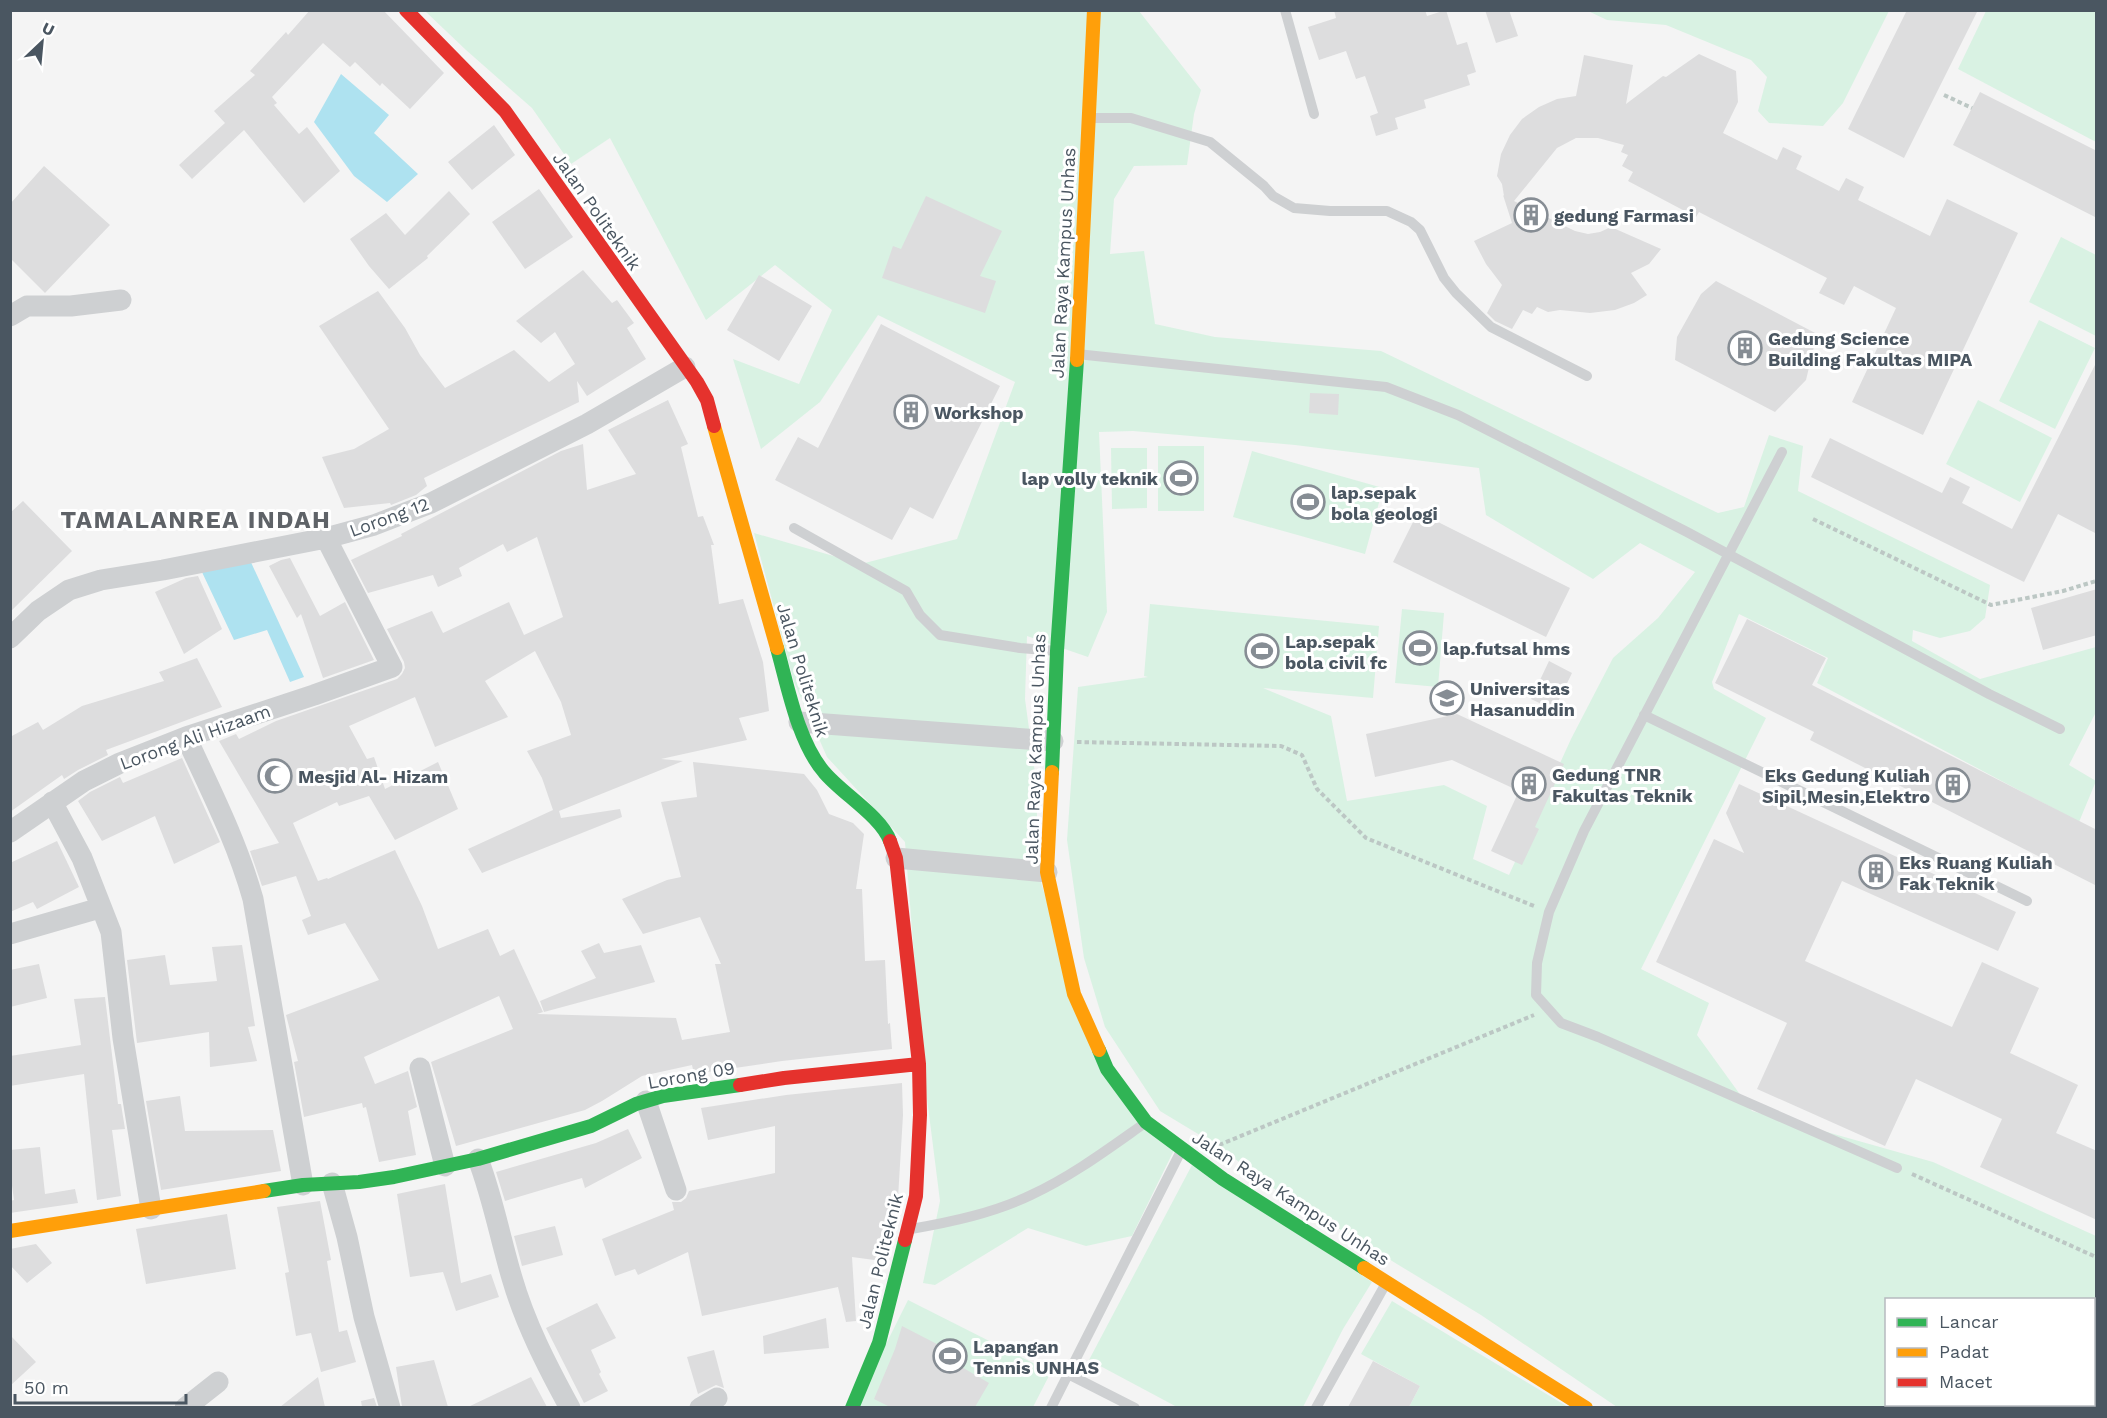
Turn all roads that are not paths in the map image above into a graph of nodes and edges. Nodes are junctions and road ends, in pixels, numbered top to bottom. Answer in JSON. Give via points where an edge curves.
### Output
{"nodes":[{"id":1,"x":406,"y":10,"type":"edge"},
{"id":2,"x":1094,"y":10,"type":"edge"},
{"id":3,"x":1285,"y":10,"type":"edge"},
{"id":4,"x":1314,"y":114,"type":"dead end"},
{"id":5,"x":1088,"y":118,"type":"junction"},
{"id":6,"x":121,"y":300,"type":"dead end"},
{"id":7,"x":10,"y":316,"type":"edge"},
{"id":8,"x":1077,"y":354,"type":"junction"},
{"id":9,"x":685,"y":367,"type":"junction"},
{"id":10,"x":1587,"y":376,"type":"dead end"},
{"id":11,"x":1782,"y":452,"type":"dead end"},
{"id":12,"x":794,"y":528,"type":"dead end"},
{"id":13,"x":326,"y":538,"type":"junction"},
{"id":14,"x":1729,"y":555,"type":"junction"},
{"id":15,"x":10,"y":638,"type":"edge"},
{"id":16,"x":1057,"y":651,"type":"junction"},
{"id":17,"x":1644,"y":715,"type":"junction"},
{"id":18,"x":799,"y":723,"type":"junction"},
{"id":19,"x":2060,"y":729,"type":"dead end"},
{"id":20,"x":186,"y":737,"type":"junction"},
{"id":21,"x":1053,"y":741,"type":"junction"},
{"id":22,"x":52,"y":802,"type":"junction"},
{"id":23,"x":10,"y":832,"type":"edge"},
{"id":24,"x":896,"y":858,"type":"junction"},
{"id":25,"x":1047,"y":872,"type":"junction"},
{"id":26,"x":2027,"y":902,"type":"dead end"},
{"id":27,"x":100,"y":908,"type":"junction"},
{"id":28,"x":10,"y":934,"type":"edge"},
{"id":29,"x":919,"y":1064,"type":"junction"},
{"id":30,"x":420,"y":1068,"type":"dead end"},
{"id":31,"x":646,"y":1101,"type":"junction"},
{"id":32,"x":1146,"y":1122,"type":"junction"},
{"id":33,"x":1187,"y":1153,"type":"junction"},
{"id":34,"x":478,"y":1159,"type":"junction"},
{"id":35,"x":445,"y":1166,"type":"junction"},
{"id":36,"x":1897,"y":1168,"type":"road end"},
{"id":37,"x":332,"y":1183,"type":"junction"},
{"id":38,"x":303,"y":1185,"type":"junction"},
{"id":39,"x":676,"y":1190,"type":"dead end"},
{"id":40,"x":151,"y":1209,"type":"junction"},
{"id":41,"x":908,"y":1230,"type":"junction"},
{"id":42,"x":10,"y":1231,"type":"edge"},
{"id":43,"x":1387,"y":1282,"type":"junction"},
{"id":44,"x":1068,"y":1374,"type":"junction"},
{"id":45,"x":218,"y":1382,"type":"dead end"},
{"id":46,"x":185,"y":1407,"type":"edge"},
{"id":47,"x":390,"y":1407,"type":"edge"},
{"id":48,"x":570,"y":1407,"type":"edge"},
{"id":49,"x":852,"y":1407,"type":"edge"},
{"id":50,"x":1051,"y":1407,"type":"edge"},
{"id":51,"x":1135,"y":1407,"type":"edge"},
{"id":52,"x":1316,"y":1407,"type":"edge"},
{"id":53,"x":1586,"y":1407,"type":"edge"}],
"edges":[{"from":1,"to":9,"type":"street","name":"Jalan Politeknik","via":[[505,111]]},
{"from":2,"to":5,"type":"street","name":"Jalan Raya Kampus Unhas"},
{"from":3,"to":4,"type":"lane"},
{"from":5,"to":8,"type":"street","name":"Jalan Raya Kampus Unhas"},
{"from":5,"to":10,"type":"lane","via":[[1131,118],[1210,142],[1273,196],[1294,208],[1387,211],[1411,222],[1420,230],[1444,278],[1491,327]]},
{"from":6,"to":7,"type":"street","via":[[27,306]]},
{"from":8,"to":14,"type":"lane","via":[[1386,387],[1458,415]]},
{"from":8,"to":16,"type":"street","name":"Jalan Raya Kampus Unhas"},
{"from":9,"to":13,"type":"street","name":"Lorong 12","via":[[587,424],[431,503]]},
{"from":9,"to":18,"type":"street","name":"Jalan Politeknik","via":[[707,400]]},
{"from":11,"to":14,"type":"lane"},
{"from":12,"to":16,"type":"lane","via":[[906,591],[920,615],[940,635]]},
{"from":13,"to":15,"type":"street","name":"Lorong 12","via":[[69,590],[38,611]]},
{"from":13,"to":20,"type":"street","name":"Lorong Ali Hizaam","via":[[392,667]]},
{"from":14,"to":17,"type":"lane"},
{"from":14,"to":19,"type":"lane"},
{"from":16,"to":21,"type":"street","name":"Jalan Raya Kampus Unhas"},
{"from":17,"to":26,"type":"lane"},
{"from":17,"to":36,"type":"lane","via":[[1584,831],[1549,912],[1537,963],[1536,995],[1561,1023]]},
{"from":18,"to":21,"type":"street"},
{"from":18,"to":24,"type":"street","name":"Jalan Politeknik","via":[[807,749],[824,773],[888,835]]},
{"from":20,"to":22,"type":"street","name":"Lorong Ali Hizaam","via":[[120,763]]},
{"from":20,"to":38,"type":"street","via":[[230,831],[253,899]]},
{"from":21,"to":25,"type":"street","name":"Jalan Raya Kampus Unhas"},
{"from":22,"to":23,"type":"street","name":"Lorong Ali Hizaam"},
{"from":22,"to":27,"type":"street","via":[[82,858]]},
{"from":24,"to":25,"type":"street"},
{"from":24,"to":29,"type":"street","name":"Jalan Politeknik"},
{"from":25,"to":32,"type":"street","name":"Jalan Raya Kampus Unhas","via":[[1074,994],[1107,1069]]},
{"from":27,"to":28,"type":"street"},
{"from":27,"to":40,"type":"street","via":[[111,932],[123,1038]]},
{"from":29,"to":31,"type":"street","name":"Lorong 09","via":[[784,1078]]},
{"from":29,"to":41,"type":"street","name":"Jalan Politeknik","via":[[916,1196]]},
{"from":30,"to":35,"type":"street"},
{"from":31,"to":34,"type":"street","name":"Lorong 09","via":[[591,1126]]},
{"from":31,"to":39,"type":"street"},
{"from":32,"to":33,"type":"street","name":"Jalan Raya Kampus Unhas"},
{"from":32,"to":41,"type":"lane","via":[[1088,1164],[1030,1196],[967,1218]]},
{"from":33,"to":43,"type":"street","name":"Jalan Raya Kampus Unhas"},
{"from":33,"to":44,"type":"lane"},
{"from":34,"to":35,"type":"street","name":"Lorong 09"},
{"from":34,"to":48,"type":"street","via":[[524,1313]]},
{"from":35,"to":37,"type":"street","name":"Lorong 09","via":[[394,1177]]},
{"from":37,"to":38,"type":"street","name":"Lorong 09"},
{"from":37,"to":47,"type":"street"},
{"from":38,"to":40,"type":"street","name":"Lorong 09"},
{"from":40,"to":42,"type":"street","name":"Lorong 09"},
{"from":41,"to":49,"type":"street","name":"Jalan Politeknik","via":[[879,1343]]},
{"from":43,"to":52,"type":"lane"},
{"from":43,"to":53,"type":"street","name":"Jalan Raya Kampus Unhas"},
{"from":44,"to":50,"type":"lane"},
{"from":44,"to":51,"type":"lane"},
{"from":45,"to":46,"type":"street"}]}
